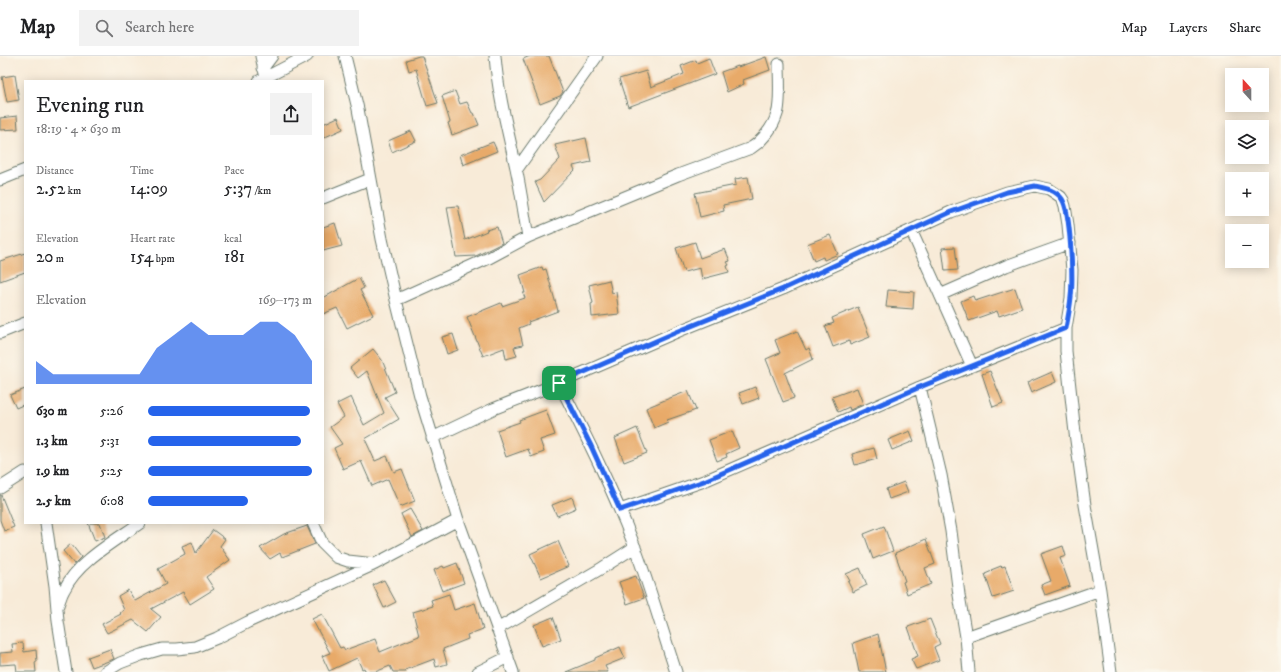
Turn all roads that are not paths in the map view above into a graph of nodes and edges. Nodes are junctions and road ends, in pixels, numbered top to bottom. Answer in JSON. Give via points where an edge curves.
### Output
{"nodes":[{"id":1,"x":261,"y":56,"type":"edge"},
{"id":2,"x":272,"y":56,"type":"edge"},
{"id":3,"x":307,"y":56,"type":"edge"},
{"id":4,"x":345,"y":56,"type":"edge"},
{"id":5,"x":495,"y":56,"type":"edge"},
{"id":6,"x":597,"y":56,"type":"edge"},
{"id":7,"x":779,"y":64,"type":"dead end"},
{"id":8,"x":263,"y":76,"type":"edge"},
{"id":9,"x":517,"y":169,"type":"junction"},
{"id":10,"x":24,"y":170,"type":"edge"},
{"id":11,"x":370,"y":179,"type":"junction"},
{"id":12,"x":0,"y":180,"type":"edge"},
{"id":13,"x":324,"y":198,"type":"edge"},
{"id":14,"x":911,"y":230,"type":"junction"},
{"id":15,"x":528,"y":238,"type":"junction"},
{"id":16,"x":1070,"y":243,"type":"junction"},
{"id":17,"x":940,"y":295,"type":"junction"},
{"id":18,"x":396,"y":300,"type":"junction"},
{"id":19,"x":24,"y":323,"type":"edge"},
{"id":20,"x":1066,"y":328,"type":"junction"},
{"id":21,"x":0,"y":333,"type":"edge"},
{"id":22,"x":972,"y":366,"type":"junction"},
{"id":23,"x":559,"y":383,"type":"junction"},
{"id":24,"x":920,"y":387,"type":"junction"},
{"id":25,"x":432,"y":438,"type":"junction"},
{"id":26,"x":24,"y":473,"type":"edge"},
{"id":27,"x":0,"y":488,"type":"edge"},
{"id":28,"x":620,"y":510,"type":"junction"},
{"id":29,"x":458,"y":520,"type":"junction"},
{"id":30,"x":46,"y":524,"type":"edge"},
{"id":31,"x":139,"y":524,"type":"edge"},
{"id":32,"x":313,"y":524,"type":"edge"},
{"id":33,"x":635,"y":547,"type":"junction"},
{"id":34,"x":376,"y":564,"type":"junction"},
{"id":35,"x":1100,"y":590,"type":"junction"},
{"id":36,"x":57,"y":607,"type":"junction"},
{"id":37,"x":497,"y":629,"type":"junction"},
{"id":38,"x":966,"y":637,"type":"junction"},
{"id":39,"x":508,"y":657,"type":"junction"},
{"id":40,"x":66,"y":672,"type":"edge"},
{"id":41,"x":104,"y":672,"type":"edge"},
{"id":42,"x":478,"y":672,"type":"edge"},
{"id":43,"x":514,"y":672,"type":"edge"},
{"id":44,"x":676,"y":672,"type":"edge"},
{"id":45,"x":969,"y":672,"type":"edge"},
{"id":46,"x":1110,"y":672,"type":"edge"}],
"edges":[{"from":1,"to":8,"type":"street"},
{"from":2,"to":8,"type":"street"},
{"from":3,"to":8,"type":"street"},
{"from":4,"to":11,"type":"street","via":[[358,109]]},
{"from":5,"to":9,"type":"street","via":[[502,103]]},
{"from":6,"to":9,"type":"street"},
{"from":7,"to":15,"type":"street","via":[[778,113],[758,144]]},
{"from":9,"to":15,"type":"street"},
{"from":10,"to":12,"type":"street"},
{"from":11,"to":13,"type":"street"},
{"from":11,"to":18,"type":"street"},
{"from":14,"to":16,"type":"street","via":[[951,212],[1007,192],[1035,186],[1049,189],[1063,200]]},
{"from":14,"to":17,"type":"street"},
{"from":14,"to":23,"type":"street","via":[[783,289]]},
{"from":15,"to":18,"type":"street"},
{"from":16,"to":17,"type":"street","via":[[1006,266]]},
{"from":16,"to":20,"type":"street","via":[[1071,298]]},
{"from":17,"to":22,"type":"street"},
{"from":18,"to":25,"type":"street"},
{"from":19,"to":21,"type":"street"},
{"from":20,"to":22,"type":"street"},
{"from":20,"to":35,"type":"street","via":[[1075,433]]},
{"from":22,"to":24,"type":"street"},
{"from":23,"to":25,"type":"street"},
{"from":23,"to":28,"type":"street"},
{"from":24,"to":28,"type":"street","via":[[704,481]]},
{"from":24,"to":38,"type":"street","via":[[941,475]]},
{"from":25,"to":29,"type":"street"},
{"from":26,"to":27,"type":"street"},
{"from":28,"to":33,"type":"street"},
{"from":29,"to":34,"type":"street"},
{"from":29,"to":37,"type":"street"},
{"from":30,"to":36,"type":"street"},
{"from":31,"to":36,"type":"street","via":[[104,548],[76,573],[64,589]]},
{"from":32,"to":34,"type":"street","via":[[322,543],[336,557]]},
{"from":33,"to":37,"type":"street"},
{"from":33,"to":44,"type":"street"},
{"from":34,"to":41,"type":"street","via":[[195,647],[162,649],[120,663]]},
{"from":35,"to":38,"type":"street"},
{"from":35,"to":46,"type":"street"},
{"from":36,"to":40,"type":"street"},
{"from":37,"to":39,"type":"street"},
{"from":38,"to":45,"type":"street"},
{"from":39,"to":42,"type":"street"},
{"from":39,"to":43,"type":"street"}]}
